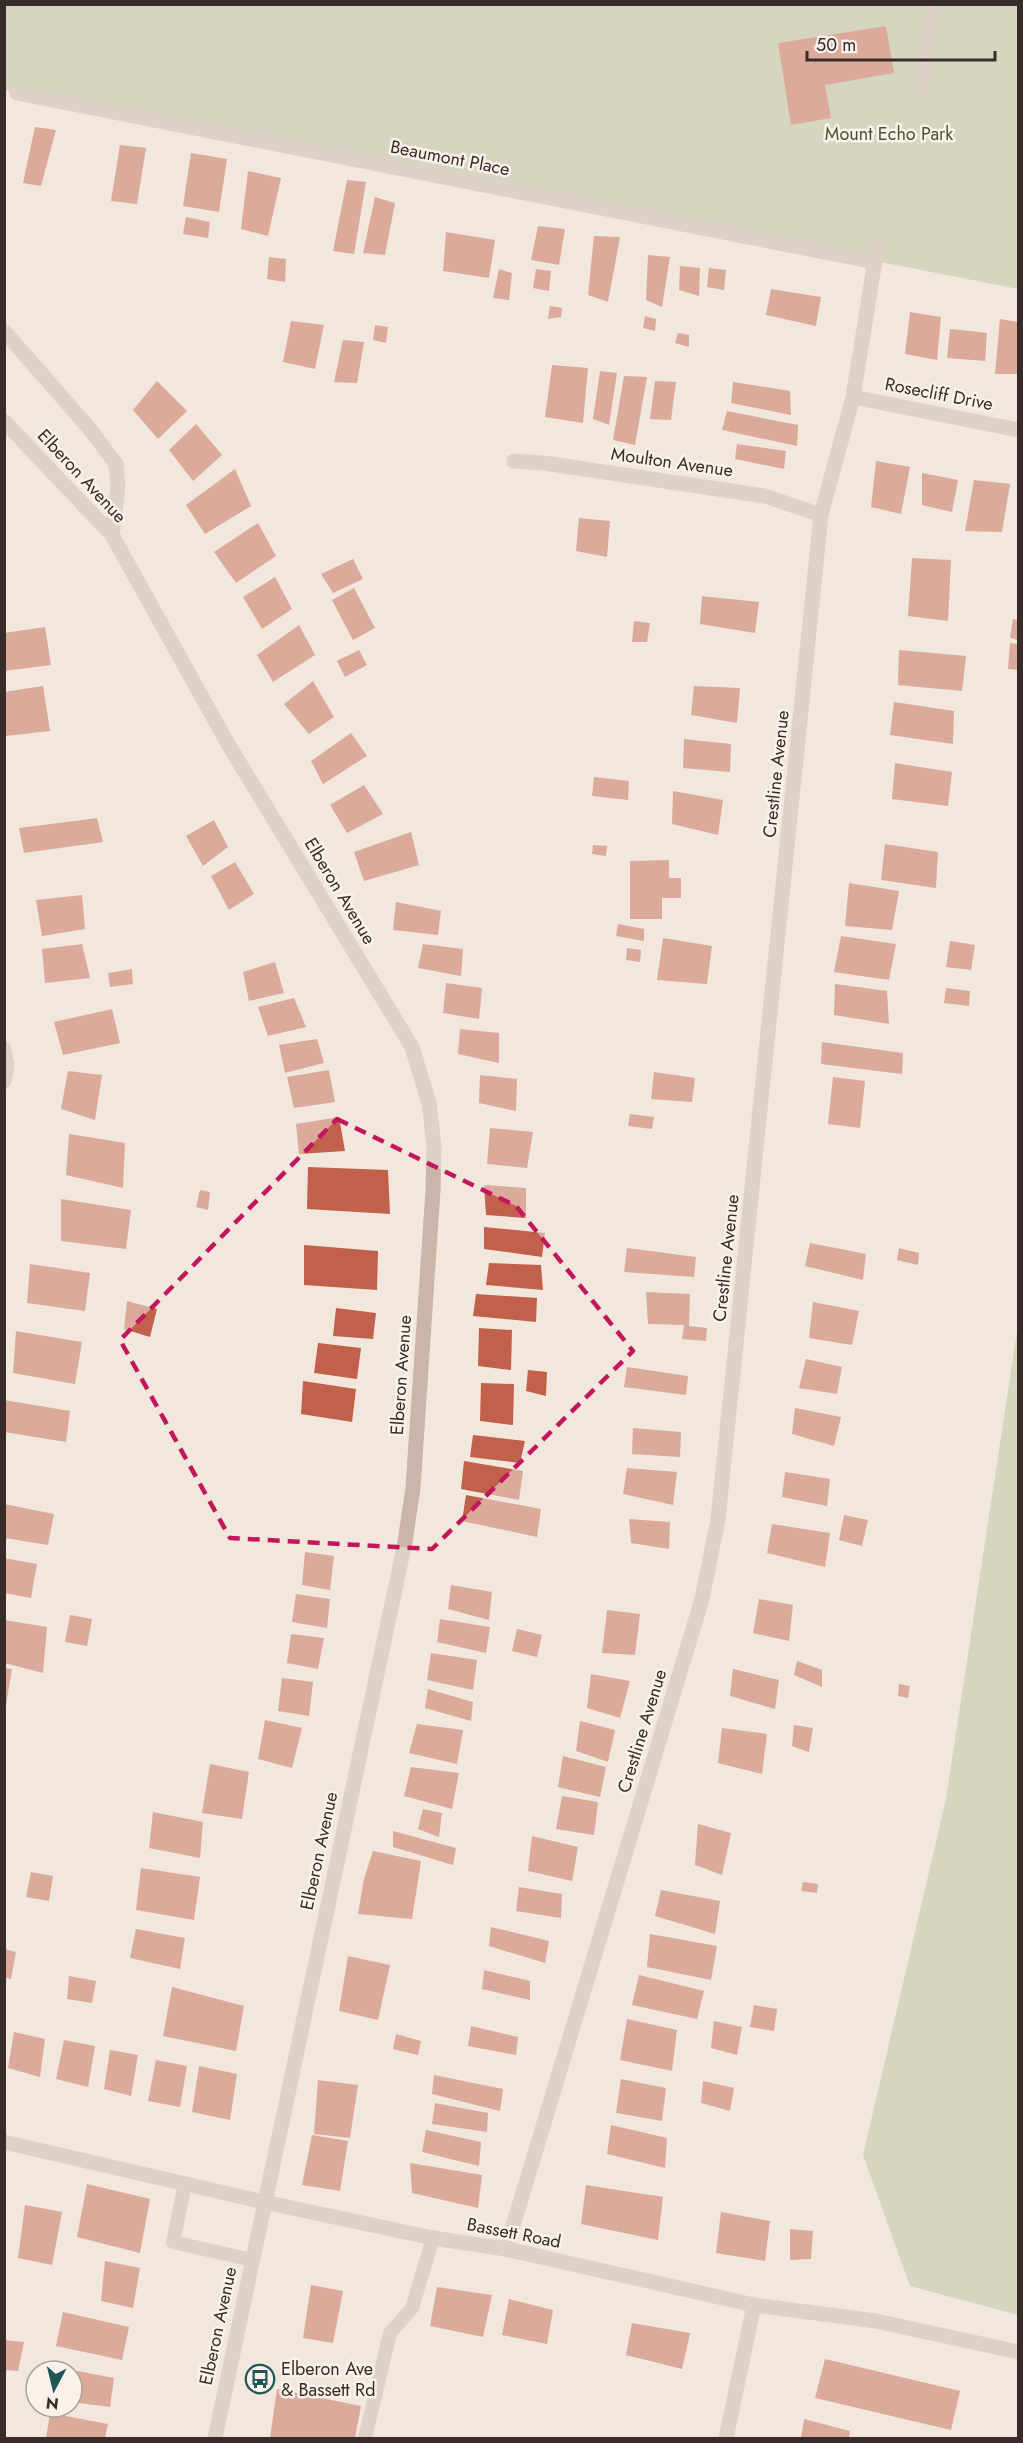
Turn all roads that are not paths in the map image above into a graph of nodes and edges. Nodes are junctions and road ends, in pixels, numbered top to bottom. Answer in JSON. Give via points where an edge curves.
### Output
{"nodes":[{"id":1,"x":933,"y":4,"type":"edge"},
{"id":2,"x":922,"y":88,"type":"dead end"},
{"id":3,"x":17,"y":93,"type":"dead end"},
{"id":4,"x":876,"y":255,"type":"joint"},
{"id":5,"x":4,"y":331,"type":"edge"},
{"id":6,"x":853,"y":398,"type":"junction"},
{"id":7,"x":4,"y":421,"type":"edge"},
{"id":8,"x":1018,"y":430,"type":"edge"},
{"id":9,"x":514,"y":461,"type":"dead end"},
{"id":10,"x":821,"y":515,"type":"junction"},
{"id":11,"x":112,"y":535,"type":"junction"},
{"id":12,"x":4,"y":1050,"type":"edge"},
{"id":13,"x":4,"y":1081,"type":"edge"},
{"id":14,"x":4,"y":2142,"type":"edge"},
{"id":15,"x":184,"y":2184,"type":"junction"},
{"id":16,"x":264,"y":2202,"type":"junction"},
{"id":17,"x":433,"y":2238,"type":"junction"},
{"id":18,"x":507,"y":2249,"type":"junction"},
{"id":19,"x":252,"y":2260,"type":"junction"},
{"id":20,"x":754,"y":2305,"type":"junction"},
{"id":21,"x":1018,"y":2352,"type":"edge"},
{"id":22,"x":215,"y":2439,"type":"edge"},
{"id":23,"x":365,"y":2439,"type":"edge"},
{"id":24,"x":726,"y":2439,"type":"edge"}],
"edges":[{"from":1,"to":2,"type":"lane"},
{"from":3,"to":4,"type":"street","name":"Beaumont Place"},
{"from":4,"to":6,"type":"street","name":"Crestline Avenue"},
{"from":5,"to":11,"type":"street","via":[[89,428],[116,465],[118,487]]},
{"from":6,"to":8,"type":"street","name":"Rosecliff Drive"},
{"from":6,"to":10,"type":"street","name":"Crestline Avenue"},
{"from":7,"to":11,"type":"street","name":"Elberon Avenue"},
{"from":9,"to":10,"type":"street","name":"Moulton Avenue","via":[[765,496]]},
{"from":10,"to":18,"type":"street","name":"Crestline Avenue","via":[[718,1519],[702,1599]]},
{"from":11,"to":16,"type":"street","name":"Elberon Avenue","via":[[228,744],[412,1047],[429,1103],[434,1146],[413,1488],[405,1542]]},
{"from":12,"to":13,"type":"street"},
{"from":14,"to":15,"type":"street","name":"Bassett Road"},
{"from":15,"to":16,"type":"street","name":"Bassett Road"},
{"from":15,"to":19,"type":"lane","via":[[173,2242]]},
{"from":16,"to":17,"type":"street","name":"Bassett Road"},
{"from":16,"to":19,"type":"street","name":"Elberon Avenue"},
{"from":17,"to":18,"type":"street","name":"Bassett Road"},
{"from":17,"to":23,"type":"lane","via":[[412,2308],[390,2333]]},
{"from":18,"to":20,"type":"street","name":"Bassett Road"},
{"from":19,"to":22,"type":"street","name":"Elberon Avenue"},
{"from":20,"to":21,"type":"street","name":"Bassett Road","via":[[876,2321]]},
{"from":20,"to":24,"type":"street"}]}
